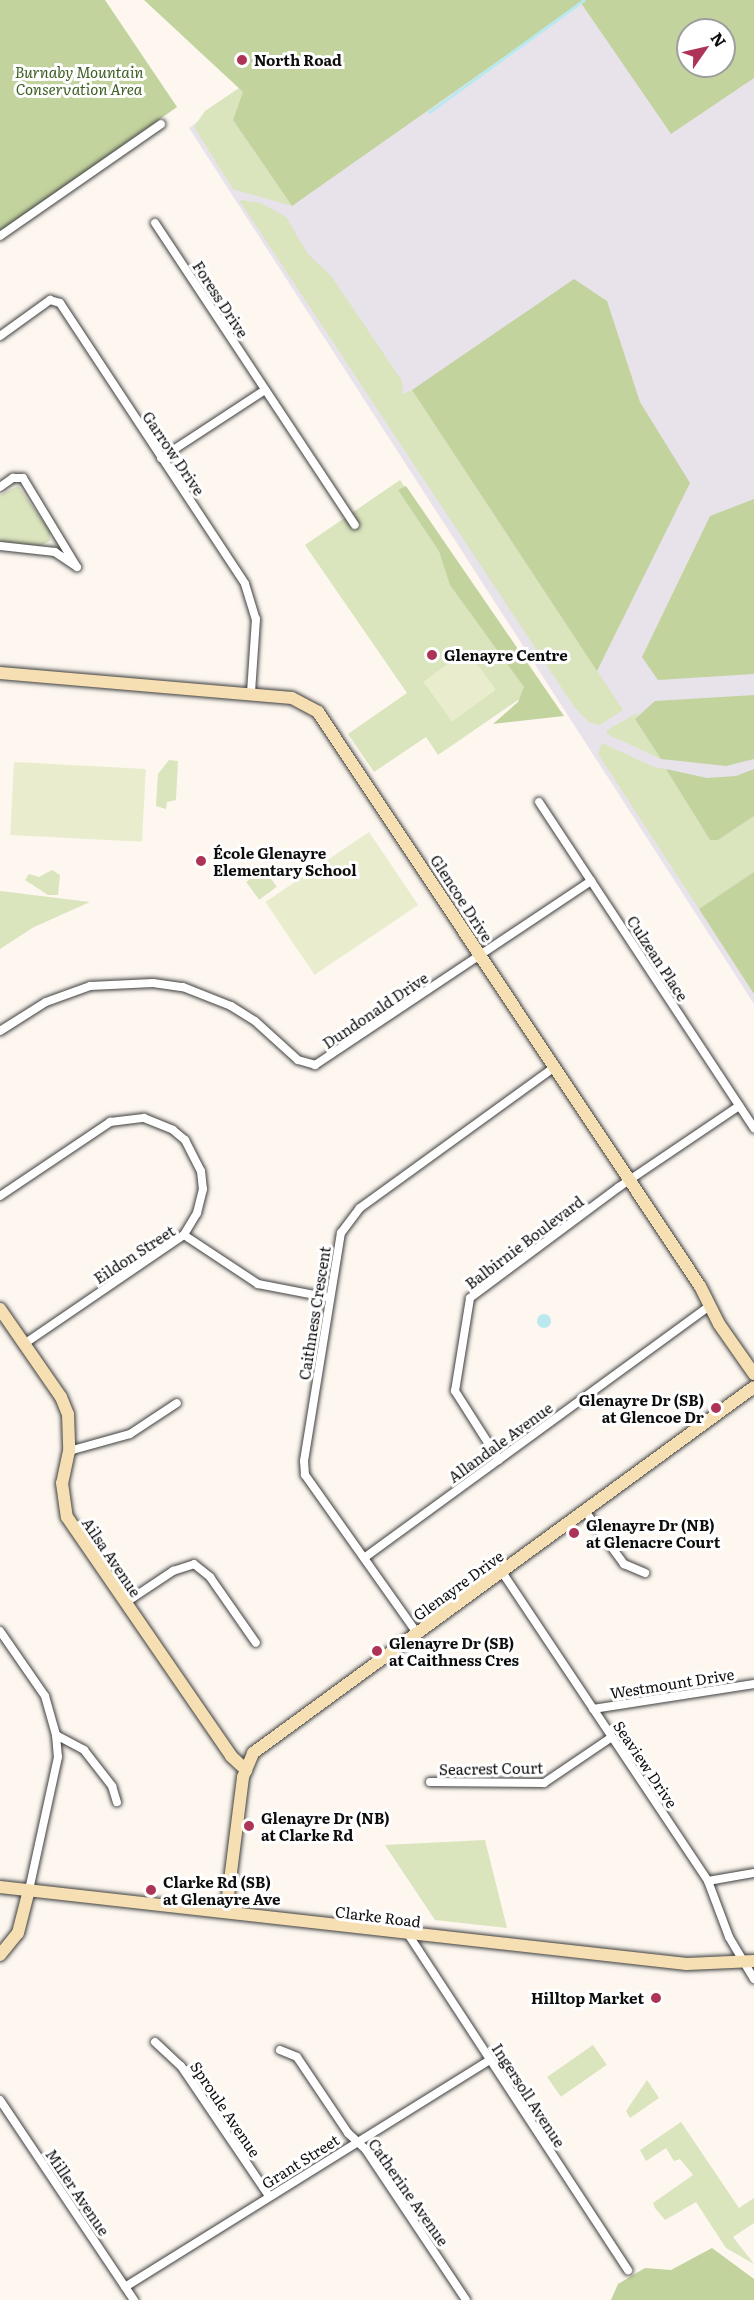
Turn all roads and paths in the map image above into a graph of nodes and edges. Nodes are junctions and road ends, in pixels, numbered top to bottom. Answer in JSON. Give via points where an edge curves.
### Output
{"nodes":[{"id":1,"x":161,"y":124,"type":"dead end"},
{"id":2,"x":155,"y":222,"type":"dead end"},
{"id":3,"x":0,"y":236,"type":"edge"},
{"id":4,"x":0,"y":336,"type":"edge"},
{"id":5,"x":265,"y":390,"type":"junction"},
{"id":6,"x":161,"y":458,"type":"junction"},
{"id":7,"x":0,"y":487,"type":"edge"},
{"id":8,"x":355,"y":525,"type":"dead end"},
{"id":9,"x":0,"y":546,"type":"edge"},
{"id":10,"x":0,"y":673,"type":"edge"},
{"id":11,"x":251,"y":693,"type":"junction"},
{"id":12,"x":539,"y":802,"type":"dead end"},
{"id":13,"x":591,"y":881,"type":"junction"},
{"id":14,"x":481,"y":954,"type":"junction"},
{"id":15,"x":0,"y":1031,"type":"edge"},
{"id":16,"x":555,"y":1067,"type":"junction"},
{"id":17,"x":739,"y":1106,"type":"junction"},
{"id":18,"x":754,"y":1128,"type":"edge"},
{"id":19,"x":630,"y":1180,"type":"junction"},
{"id":20,"x":0,"y":1196,"type":"edge"},
{"id":21,"x":184,"y":1235,"type":"junction"},
{"id":22,"x":330,"y":1298,"type":"junction"},
{"id":23,"x":710,"y":1306,"type":"junction"},
{"id":24,"x":0,"y":1309,"type":"edge"},
{"id":25,"x":24,"y":1344,"type":"junction"},
{"id":26,"x":754,"y":1374,"type":"edge"},
{"id":27,"x":754,"y":1387,"type":"edge"},
{"id":28,"x":177,"y":1403,"type":"dead end"},
{"id":29,"x":69,"y":1451,"type":"junction"},
{"id":30,"x":499,"y":1460,"type":"junction"},
{"id":31,"x":585,"y":1510,"type":"junction"},
{"id":32,"x":364,"y":1558,"type":"junction"},
{"id":33,"x":502,"y":1572,"type":"junction"},
{"id":34,"x":645,"y":1573,"type":"dead end"},
{"id":35,"x":125,"y":1603,"type":"junction"},
{"id":36,"x":0,"y":1631,"type":"edge"},
{"id":37,"x":417,"y":1633,"type":"junction"},
{"id":38,"x":256,"y":1642,"type":"dead end"},
{"id":39,"x":754,"y":1684,"type":"edge"},
{"id":40,"x":593,"y":1709,"type":"junction"},
{"id":41,"x":56,"y":1735,"type":"junction"},
{"id":42,"x":612,"y":1737,"type":"junction"},
{"id":43,"x":246,"y":1770,"type":"junction"},
{"id":44,"x":430,"y":1782,"type":"dead end"},
{"id":45,"x":117,"y":1802,"type":"dead end"},
{"id":46,"x":754,"y":1873,"type":"edge"},
{"id":47,"x":708,"y":1881,"type":"junction"},
{"id":48,"x":0,"y":1887,"type":"edge"},
{"id":49,"x":29,"y":1890,"type":"junction"},
{"id":50,"x":226,"y":1912,"type":"junction"},
{"id":51,"x":408,"y":1934,"type":"junction"},
{"id":52,"x":0,"y":1955,"type":"edge"},
{"id":53,"x":748,"y":1961,"type":"edge"},
{"id":54,"x":754,"y":1979,"type":"edge"},
{"id":55,"x":155,"y":2042,"type":"dead end"},
{"id":56,"x":280,"y":2050,"type":"dead end"},
{"id":57,"x":489,"y":2060,"type":"junction"},
{"id":58,"x":0,"y":2100,"type":"edge"},
{"id":59,"x":357,"y":2142,"type":"junction"},
{"id":60,"x":268,"y":2196,"type":"junction"},
{"id":61,"x":628,"y":2270,"type":"dead end"},
{"id":62,"x":125,"y":2287,"type":"junction"},
{"id":63,"x":134,"y":2300,"type":"edge"},
{"id":64,"x":466,"y":2300,"type":"edge"}],
"edges":[{"from":1,"to":3,"type":"street"},
{"from":2,"to":5,"type":"street","name":"Foress Drive"},
{"from":4,"to":6,"type":"street","name":"Garrow Drive","via":[[50,300],[60,303]]},
{"from":5,"to":6,"type":"street"},
{"from":5,"to":8,"type":"street","name":"Foress Drive"},
{"from":6,"to":11,"type":"street","name":"Garrow Drive","via":[[253,602],[256,619]]},
{"from":7,"to":9,"type":"street","via":[[13,478],[23,478],[77,567],[55,552]]},
{"from":10,"to":11,"type":"street","name":"Glencoe Drive"},
{"from":11,"to":14,"type":"street","name":"Glencoe Drive","via":[[292,698],[307,704],[327,721]]},
{"from":12,"to":13,"type":"street","name":"Culzean Place"},
{"from":13,"to":14,"type":"street","name":"Dundonald Drive"},
{"from":13,"to":17,"type":"street","name":"Culzean Place"},
{"from":14,"to":15,"type":"street","name":"Dundonald Drive","via":[[315,1065],[298,1060],[255,1021],[231,1006],[183,987],[153,983],[90,986],[46,1002]]},
{"from":14,"to":16,"type":"street","name":"Glencoe Drive"},
{"from":16,"to":19,"type":"street","name":"Glencoe Drive"},
{"from":16,"to":22,"type":"street","name":"Caithness Crescent","via":[[351,1216],[341,1233]]},
{"from":17,"to":18,"type":"street","name":"Culzean Place"},
{"from":17,"to":19,"type":"street","name":"Balbirnie Boulevard"},
{"from":19,"to":23,"type":"street","name":"Glencoe Drive"},
{"from":19,"to":30,"type":"street","name":"Balbirnie Boulevard","via":[[478,1290],[468,1302],[455,1391]]},
{"from":20,"to":21,"type":"street","via":[[110,1122],[144,1118],[179,1135],[194,1153],[201,1171],[197,1213]]},
{"from":21,"to":22,"type":"street","name":"Eildon Street","via":[[258,1284]]},
{"from":21,"to":25,"type":"street","name":"Eildon Street"},
{"from":22,"to":32,"type":"street","name":"Caithness Crescent","via":[[305,1475]]},
{"from":23,"to":26,"type":"street","name":"Glencoe Drive"},
{"from":23,"to":30,"type":"street","name":"Allandale Avenue"},
{"from":24,"to":25,"type":"street","name":"Ailsa Avenue"},
{"from":25,"to":29,"type":"street","name":"Ailsa Avenue","via":[[61,1397],[68,1414]]},
{"from":27,"to":31,"type":"street","name":"Glenayre Drive"},
{"from":28,"to":29,"type":"street","via":[[130,1434]]},
{"from":29,"to":35,"type":"street","name":"Ailsa Avenue","via":[[62,1483],[67,1517]]},
{"from":30,"to":32,"type":"street","name":"Allandale Avenue"},
{"from":31,"to":33,"type":"street","name":"Glenayre Drive"},
{"from":31,"to":34,"type":"street","via":[[624,1564]]},
{"from":32,"to":37,"type":"street","name":"Caithness Crescent"},
{"from":33,"to":37,"type":"street","name":"Glenayre Drive"},
{"from":33,"to":40,"type":"street","name":"Seaview Drive"},
{"from":35,"to":38,"type":"street","via":[[173,1571],[194,1564],[210,1577]]},
{"from":35,"to":43,"type":"street","name":"Ailsa Avenue","via":[[231,1756]]},
{"from":36,"to":41,"type":"street","via":[[45,1696]]},
{"from":37,"to":43,"type":"street","name":"Glenayre Drive","via":[[257,1750],[249,1758]]},
{"from":39,"to":40,"type":"street","name":"Westmount Drive"},
{"from":40,"to":42,"type":"street","name":"Seaview Drive"},
{"from":41,"to":45,"type":"street","via":[[84,1750],[112,1786]]},
{"from":41,"to":49,"type":"street","via":[[58,1757]]},
{"from":42,"to":44,"type":"street","name":"Seacrest Court","via":[[544,1783]]},
{"from":42,"to":47,"type":"street","name":"Seaview Drive"},
{"from":43,"to":50,"type":"street","name":"Glenayre Drive"},
{"from":46,"to":47,"type":"street"},
{"from":47,"to":53,"type":"street","name":"Seaview Drive","via":[[729,1937]]},
{"from":48,"to":49,"type":"street","name":"Clarke Road"},
{"from":49,"to":50,"type":"street","name":"Clarke Road"},
{"from":49,"to":52,"type":"street","via":[[18,1933]]},
{"from":50,"to":51,"type":"street","name":"Clarke Road"},
{"from":51,"to":53,"type":"street","name":"Clarke Road","via":[[687,1964]]},
{"from":51,"to":57,"type":"street","name":"Ingersoll Avenue"},
{"from":53,"to":54,"type":"street","name":"Seaview Drive"},
{"from":55,"to":60,"type":"street","name":"Sproule Avenue","via":[[181,2066]]},
{"from":56,"to":59,"type":"street","name":"Catherine Avenue","via":[[297,2057]]},
{"from":57,"to":59,"type":"street","name":"Grant Street"},
{"from":57,"to":61,"type":"street","name":"Ingersoll Avenue"},
{"from":58,"to":62,"type":"street","name":"Miller Avenue"},
{"from":59,"to":60,"type":"street","name":"Grant Street"},
{"from":59,"to":64,"type":"street","name":"Catherine Avenue"},
{"from":60,"to":62,"type":"street","name":"Grant Street"},
{"from":62,"to":63,"type":"street","name":"Miller Avenue"}]}
